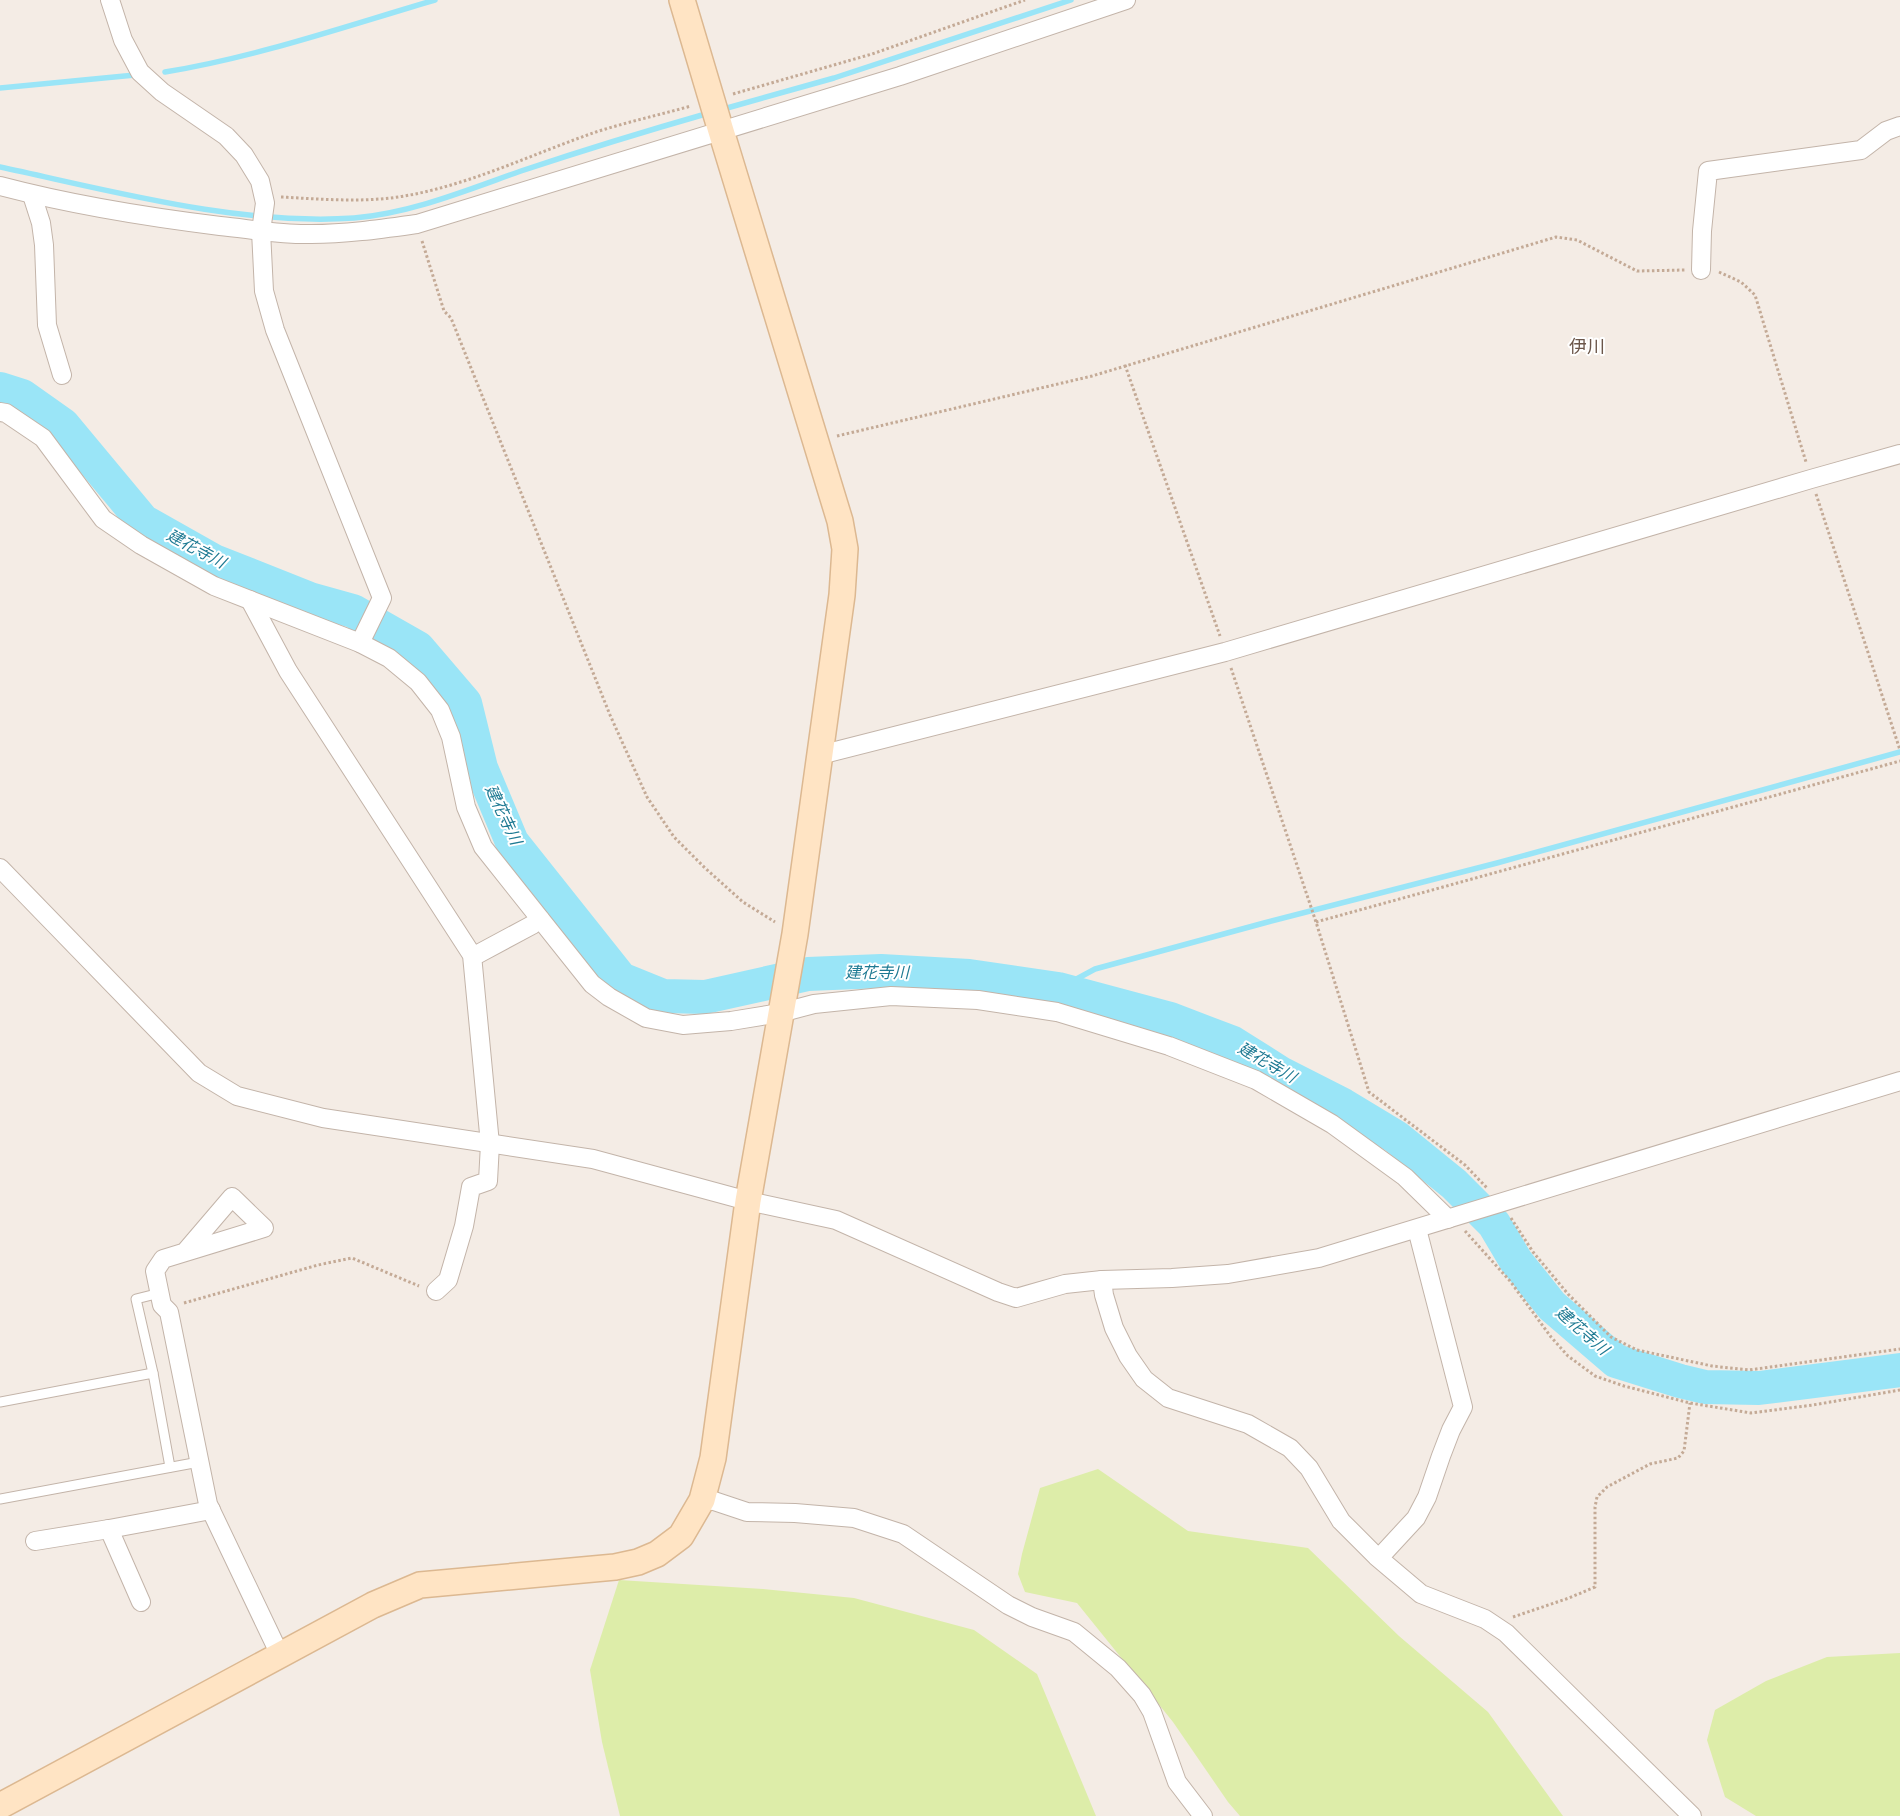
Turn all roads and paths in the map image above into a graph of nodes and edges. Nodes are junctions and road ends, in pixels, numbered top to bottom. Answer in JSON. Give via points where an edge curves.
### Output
{"nodes":[{"id":1,"x":110,"y":0,"type":"edge"},
{"id":2,"x":682,"y":0,"type":"edge"},
{"id":3,"x":1025,"y":0,"type":"edge"},
{"id":4,"x":1126,"y":0,"type":"edge"},
{"id":5,"x":712,"y":100,"type":"junction"},
{"id":6,"x":1900,"y":126,"type":"edge"},
{"id":7,"x":721,"y":131,"type":"junction"},
{"id":8,"x":0,"y":186,"type":"edge"},
{"id":9,"x":32,"y":195,"type":"junction"},
{"id":10,"x":263,"y":196,"type":"junction"},
{"id":11,"x":417,"y":224,"type":"junction"},
{"id":12,"x":261,"y":231,"type":"junction"},
{"id":13,"x":1701,"y":270,"type":"junction"},
{"id":14,"x":1125,"y":365,"type":"junction"},
{"id":15,"x":62,"y":375,"type":"dead end"},
{"id":16,"x":0,"y":412,"type":"edge"},
{"id":17,"x":816,"y":440,"type":"junction"},
{"id":18,"x":1900,"y":454,"type":"edge"},
{"id":19,"x":1812,"y":479,"type":"junction"},
{"id":20,"x":250,"y":600,"type":"junction"},
{"id":21,"x":360,"y":643,"type":"junction"},
{"id":22,"x":1225,"y":652,"type":"junction"},
{"id":23,"x":1900,"y":750,"type":"edge"},
{"id":24,"x":820,"y":755,"type":"junction"},
{"id":25,"x":1900,"y":761,"type":"edge"},
{"id":26,"x":0,"y":868,"type":"edge"},
{"id":27,"x":540,"y":919,"type":"junction"},
{"id":28,"x":1316,"y":922,"type":"junction"},
{"id":29,"x":795,"y":934,"type":"junction"},
{"id":30,"x":472,"y":955,"type":"junction"},
{"id":31,"x":782,"y":1007,"type":"junction"},
{"id":32,"x":1900,"y":1081,"type":"edge"},
{"id":33,"x":490,"y":1144,"type":"junction"},
{"id":34,"x":748,"y":1200,"type":"junction"},
{"id":35,"x":1501,"y":1203,"type":"junction"},
{"id":36,"x":1448,"y":1219,"type":"junction"},
{"id":37,"x":1417,"y":1228,"type":"junction"},
{"id":38,"x":185,"y":1252,"type":"dead end"},
{"id":39,"x":1102,"y":1280,"type":"junction"},
{"id":40,"x":436,"y":1291,"type":"joint"},
{"id":41,"x":161,"y":1299,"type":"junction"},
{"id":42,"x":1900,"y":1349,"type":"edge"},
{"id":43,"x":153,"y":1374,"type":"junction"},
{"id":44,"x":1900,"y":1390,"type":"edge"},
{"id":45,"x":0,"y":1402,"type":"edge"},
{"id":46,"x":1690,"y":1403,"type":"junction"},
{"id":47,"x":199,"y":1462,"type":"junction"},
{"id":48,"x":170,"y":1467,"type":"junction"},
{"id":49,"x":0,"y":1499,"type":"edge"},
{"id":50,"x":702,"y":1500,"type":"junction"},
{"id":51,"x":211,"y":1510,"type":"junction"},
{"id":52,"x":110,"y":1529,"type":"junction"},
{"id":53,"x":35,"y":1541,"type":"dead end"},
{"id":54,"x":1379,"y":1558,"type":"junction"},
{"id":55,"x":141,"y":1602,"type":"dead end"},
{"id":56,"x":1498,"y":1628,"type":"junction"},
{"id":57,"x":280,"y":1655,"type":"junction"},
{"id":58,"x":0,"y":1806,"type":"edge"},
{"id":59,"x":1203,"y":1816,"type":"edge"},
{"id":60,"x":1692,"y":1816,"type":"edge"}],
"edges":[{"from":1,"to":10,"type":"street","via":[[140,72],[162,92],[226,136],[256,174]]},
{"from":2,"to":5,"type":"street"},
{"from":3,"to":5,"type":"path","via":[[872,54]]},
{"from":4,"to":7,"type":"street","via":[[900,76]]},
{"from":5,"to":7,"type":"street"},
{"from":5,"to":10,"type":"path","via":[[596,132],[431,190],[357,201]]},
{"from":6,"to":13,"type":"street","via":[[1886,131],[1861,150],[1708,171]]},
{"from":7,"to":11,"type":"street"},
{"from":7,"to":17,"type":"street"},
{"from":8,"to":9,"type":"street"},
{"from":9,"to":12,"type":"street","via":[[163,219]]},
{"from":9,"to":15,"type":"street","via":[[44,245],[47,325]]},
{"from":10,"to":12,"type":"street"},
{"from":11,"to":12,"type":"street","via":[[361,232],[309,234]]},
{"from":11,"to":29,"type":"path","via":[[444,311],[451,318],[610,715],[647,798],[674,837],[705,868],[743,902]]},
{"from":12,"to":21,"type":"street","via":[[264,291],[276,330],[382,598]]},
{"from":13,"to":14,"type":"path","via":[[1637,271],[1577,240],[1556,237]]},
{"from":13,"to":19,"type":"path","via":[[1714,269],[1740,282],[1755,295]]},
{"from":14,"to":17,"type":"path","via":[[1092,376]]},
{"from":14,"to":22,"type":"path"},
{"from":16,"to":20,"type":"street","via":[[43,438],[103,519],[175,566]]},
{"from":17,"to":24,"type":"street","via":[[840,520],[845,549],[842,595]]},
{"from":18,"to":19,"type":"street"},
{"from":19,"to":22,"type":"street"},
{"from":19,"to":23,"type":"path"},
{"from":20,"to":21,"type":"street"},
{"from":20,"to":30,"type":"street","via":[[288,671]]},
{"from":21,"to":27,"type":"street","via":[[389,658],[411,676],[440,710],[451,737],[466,807],[483,847]]},
{"from":22,"to":24,"type":"street"},
{"from":22,"to":28,"type":"path"},
{"from":24,"to":29,"type":"street"},
{"from":25,"to":28,"type":"path"},
{"from":26,"to":33,"type":"street","via":[[200,1073],[236,1096],[323,1118]]},
{"from":27,"to":30,"type":"street"},
{"from":27,"to":31,"type":"street","via":[[592,984],[646,1018],[684,1025],[731,1021]]},
{"from":28,"to":35,"type":"path","via":[[1369,1092],[1465,1165]]},
{"from":29,"to":31,"type":"street"},
{"from":30,"to":33,"type":"street"},
{"from":31,"to":34,"type":"street"},
{"from":31,"to":36,"type":"street","via":[[891,996],[978,1000],[1057,1012],[1169,1046],[1256,1080],[1332,1124],[1405,1177]]},
{"from":32,"to":35,"type":"street"},
{"from":33,"to":34,"type":"street","via":[[593,1159]]},
{"from":33,"to":40,"type":"street","via":[[488,1181],[471,1187],[464,1226],[448,1280]]},
{"from":34,"to":39,"type":"street","via":[[836,1220],[1016,1298],[1065,1284]]},
{"from":34,"to":50,"type":"street","via":[[713,1458]]},
{"from":35,"to":36,"type":"street"},
{"from":35,"to":42,"type":"path","via":[[1533,1252],[1568,1294],[1611,1337],[1637,1350],[1712,1366],[1749,1370]]},
{"from":36,"to":37,"type":"street"},
{"from":36,"to":46,"type":"path","via":[[1463,1229],[1485,1252],[1568,1356],[1595,1376]]},
{"from":37,"to":39,"type":"street","via":[[1319,1258],[1228,1274]]},
{"from":37,"to":54,"type":"street","via":[[1463,1407],[1416,1518]]},
{"from":38,"to":41,"type":"street","via":[[163,1260],[155,1272]]},
{"from":39,"to":54,"type":"street","via":[[1114,1328],[1144,1379],[1168,1398],[1248,1424],[1290,1448],[1309,1468],[1341,1521]]},
{"from":40,"to":41,"type":"path","via":[[352,1258],[178,1305]]},
{"from":41,"to":43,"type":"lane","via":[[136,1299]]},
{"from":41,"to":47,"type":"street","via":[[169,1312]]},
{"from":43,"to":45,"type":"lane"},
{"from":43,"to":48,"type":"lane"},
{"from":44,"to":46,"type":"path","via":[[1751,1413]]},
{"from":46,"to":56,"type":"path","via":[[1684,1451],[1678,1458],[1650,1464],[1607,1487],[1597,1497],[1595,1587],[1508,1619]]},
{"from":47,"to":48,"type":"lane"},
{"from":47,"to":51,"type":"street"},
{"from":48,"to":49,"type":"lane"},
{"from":50,"to":57,"type":"street","via":[[681,1536],[657,1554],[638,1562],[420,1586],[372,1605]]},
{"from":50,"to":59,"type":"street","via":[[746,1512],[854,1518],[903,1534],[1008,1605],[1074,1632],[1118,1668],[1142,1695],[1152,1712],[1177,1782]]},
{"from":51,"to":52,"type":"street"},
{"from":51,"to":57,"type":"street"},
{"from":52,"to":53,"type":"street"},
{"from":52,"to":55,"type":"street"},
{"from":54,"to":56,"type":"street","via":[[1421,1594],[1485,1619]]},
{"from":56,"to":60,"type":"street"},
{"from":57,"to":58,"type":"street"}]}
